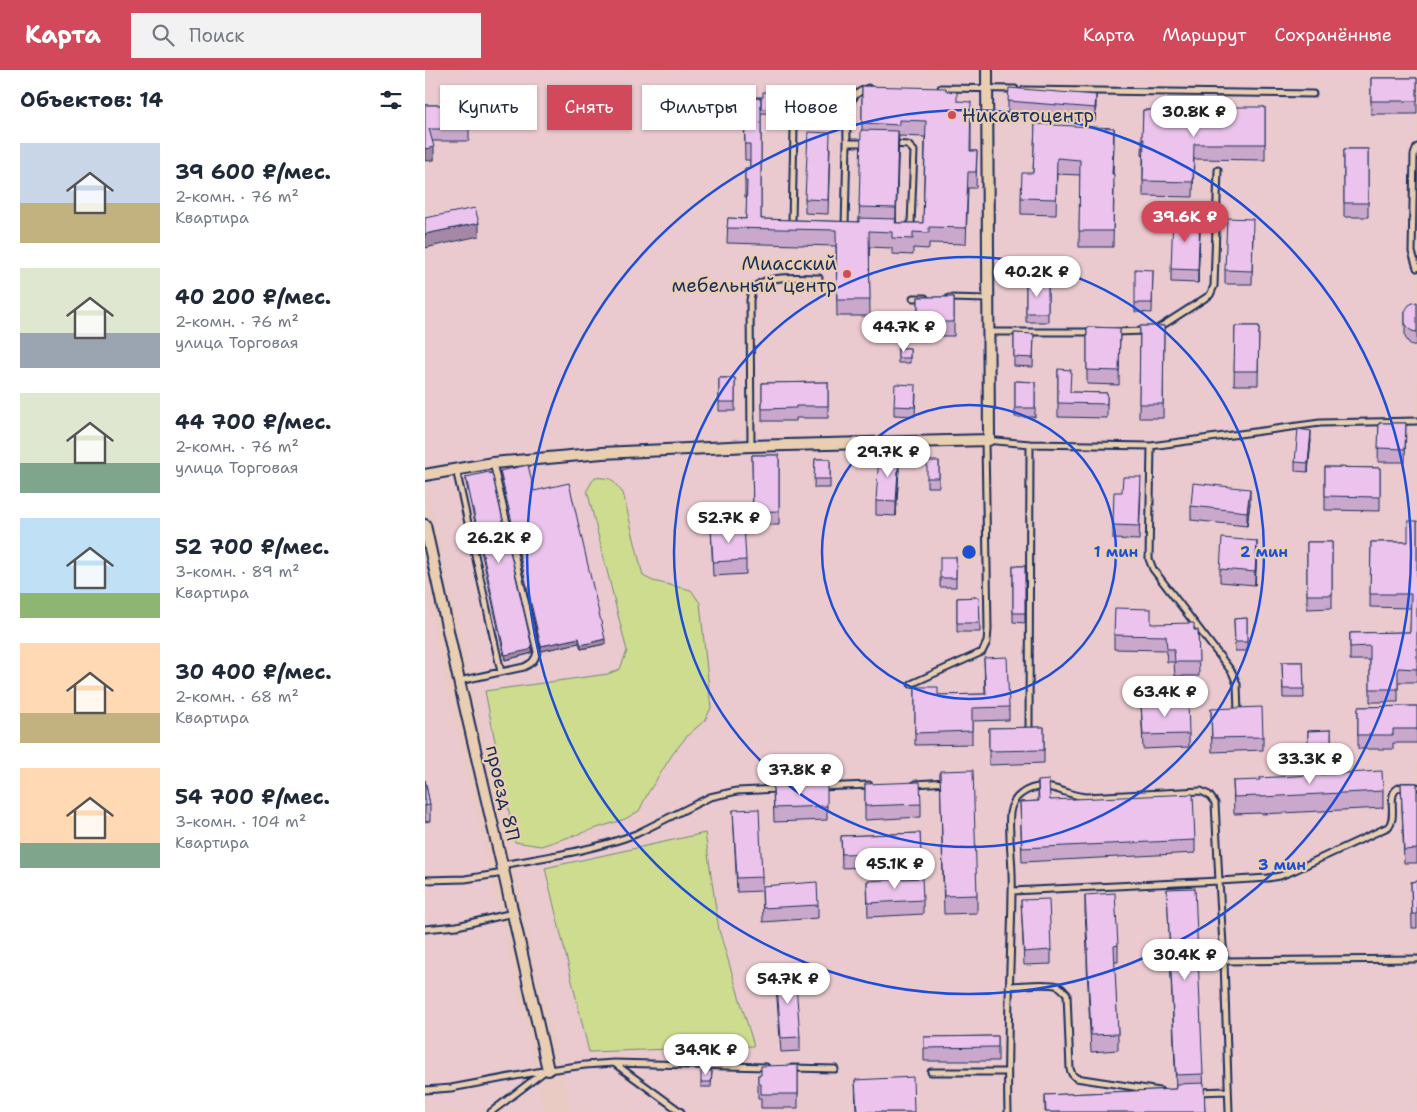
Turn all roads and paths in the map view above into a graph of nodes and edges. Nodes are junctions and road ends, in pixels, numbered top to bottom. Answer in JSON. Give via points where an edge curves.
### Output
{"nodes":[{"id":1,"x":987,"y":70,"type":"edge"},
{"id":2,"x":876,"y":88,"type":"edge"},
{"id":3,"x":931,"y":88,"type":"edge"},
{"id":4,"x":987,"y":89,"type":"junction"},
{"id":5,"x":856,"y":93,"type":"edge"},
{"id":6,"x":1313,"y":94,"type":"dead end"},
{"id":7,"x":794,"y":130,"type":"edge"},
{"id":8,"x":847,"y":130,"type":"edge"},
{"id":9,"x":847,"y":143,"type":"junction"},
{"id":10,"x":873,"y":144,"type":"edge"},
{"id":11,"x":882,"y":144,"type":"edge"},
{"id":12,"x":1417,"y":147,"type":"edge"},
{"id":13,"x":1218,"y":170,"type":"dead end"},
{"id":14,"x":1415,"y":207,"type":"edge"},
{"id":15,"x":797,"y":228,"type":"edge"},
{"id":16,"x":835,"y":230,"type":"edge"},
{"id":17,"x":845,"y":230,"type":"junction"},
{"id":18,"x":855,"y":230,"type":"edge"},
{"id":19,"x":904,"y":231,"type":"edge"},
{"id":20,"x":1417,"y":268,"type":"edge"},
{"id":21,"x":819,"y":278,"type":"dead end"},
{"id":22,"x":913,"y":298,"type":"dead end"},
{"id":23,"x":931,"y":298,"type":"edge"},
{"id":24,"x":941,"y":298,"type":"edge"},
{"id":25,"x":988,"y":299,"type":"junction"},
{"id":26,"x":988,"y":332,"type":"junction"},
{"id":27,"x":1095,"y":332,"type":"edge"},
{"id":28,"x":1105,"y":332,"type":"edge"},
{"id":29,"x":1417,"y":421,"type":"edge"},
{"id":30,"x":987,"y":440,"type":"junction"},
{"id":31,"x":1029,"y":444,"type":"junction"},
{"id":32,"x":751,"y":446,"type":"junction"},
{"id":33,"x":1151,"y":446,"type":"junction"},
{"id":34,"x":493,"y":463,"type":"junction"},
{"id":35,"x":456,"y":469,"type":"junction"},
{"id":36,"x":425,"y":475,"type":"edge"},
{"id":37,"x":425,"y":525,"type":"edge"},
{"id":38,"x":428,"y":555,"type":"edge"},
{"id":39,"x":501,"y":672,"type":"junction"},
{"id":40,"x":459,"y":681,"type":"junction"},
{"id":41,"x":911,"y":684,"type":"dead end"},
{"id":42,"x":1238,"y":714,"type":"edge"},
{"id":43,"x":1029,"y":731,"type":"edge"},
{"id":44,"x":957,"y":782,"type":"edge"},
{"id":45,"x":908,"y":784,"type":"edge"},
{"id":46,"x":879,"y":785,"type":"edge"},
{"id":47,"x":1417,"y":787,"type":"edge"},
{"id":48,"x":790,"y":788,"type":"edge"},
{"id":49,"x":809,"y":788,"type":"edge"},
{"id":50,"x":503,"y":869,"type":"junction"},
{"id":51,"x":425,"y":880,"type":"edge"},
{"id":52,"x":1219,"y":881,"type":"junction"},
{"id":53,"x":1012,"y":891,"type":"junction"},
{"id":54,"x":513,"y":913,"type":"junction"},
{"id":55,"x":425,"y":929,"type":"edge"},
{"id":56,"x":1417,"y":959,"type":"edge"},
{"id":57,"x":1224,"y":961,"type":"junction"},
{"id":58,"x":1009,"y":986,"type":"junction"},
{"id":59,"x":613,"y":1063,"type":"junction"},
{"id":60,"x":777,"y":1067,"type":"edge"},
{"id":61,"x":787,"y":1068,"type":"edge"},
{"id":62,"x":835,"y":1069,"type":"dead end"},
{"id":63,"x":548,"y":1070,"type":"junction"},
{"id":64,"x":931,"y":1072,"type":"dead end"},
{"id":65,"x":1007,"y":1072,"type":"junction"},
{"id":66,"x":425,"y":1090,"type":"edge"},
{"id":67,"x":1228,"y":1091,"type":"junction"},
{"id":68,"x":1165,"y":1092,"type":"edge"},
{"id":69,"x":1188,"y":1092,"type":"edge"},
{"id":70,"x":491,"y":1112,"type":"edge"},
{"id":71,"x":681,"y":1112,"type":"edge"},
{"id":72,"x":1008,"y":1112,"type":"edge"},
{"id":73,"x":1229,"y":1112,"type":"edge"}],
"edges":[{"from":1,"to":4,"type":"street"},
{"from":2,"to":5,"type":"lane"},
{"from":3,"to":4,"type":"lane"},
{"from":4,"to":6,"type":"lane"},
{"from":4,"to":25,"type":"street"},
{"from":7,"to":15,"type":"lane","via":[[792,222]]},
{"from":8,"to":9,"type":"lane"},
{"from":9,"to":10,"type":"lane"},
{"from":9,"to":17,"type":"lane"},
{"from":11,"to":19,"type":"lane","via":[[908,145],[914,151],[911,224]]},
{"from":12,"to":14,"type":"lane"},
{"from":13,"to":28,"type":"lane","via":[[1215,275],[1210,295],[1158,328]]},
{"from":14,"to":20,"type":"lane","via":[[1412,252]]},
{"from":16,"to":17,"type":"lane"},
{"from":17,"to":18,"type":"lane"},
{"from":21,"to":32,"type":"lane","via":[[768,279],[753,289],[750,300]]},
{"from":22,"to":23,"type":"lane"},
{"from":24,"to":25,"type":"lane"},
{"from":25,"to":26,"type":"street"},
{"from":26,"to":27,"type":"lane"},
{"from":26,"to":30,"type":"street"},
{"from":29,"to":33,"type":"lane","via":[[1320,423]]},
{"from":30,"to":31,"type":"lane"},
{"from":30,"to":32,"type":"street"},
{"from":30,"to":41,"type":"lane","via":[[987,642],[982,652]]},
{"from":31,"to":33,"type":"lane"},
{"from":31,"to":43,"type":"lane"},
{"from":32,"to":34,"type":"street","via":[[602,452]]},
{"from":33,"to":42,"type":"lane","via":[[1149,559],[1153,569],[1232,672],[1237,684]]},
{"from":34,"to":35,"type":"street"},
{"from":34,"to":39,"type":"lane","via":[[537,652],[532,663]]},
{"from":35,"to":36,"type":"street"},
{"from":35,"to":39,"type":"lane"},
{"from":37,"to":38,"type":"street","name":"проезд 8П"},
{"from":38,"to":40,"type":"street","name":"проезд 8П"},
{"from":39,"to":40,"type":"lane"},
{"from":40,"to":50,"type":"street","name":"проезд 8П"},
{"from":44,"to":45,"type":"lane"},
{"from":46,"to":49,"type":"lane"},
{"from":47,"to":52,"type":"lane","via":[[1395,790],[1392,795],[1393,819],[1388,827],[1280,876]]},
{"from":48,"to":50,"type":"lane","via":[[710,797],[624,839]]},
{"from":50,"to":51,"type":"lane","via":[[465,879]]},
{"from":50,"to":54,"type":"street","name":"проезд 8П"},
{"from":52,"to":53,"type":"lane"},
{"from":52,"to":53,"type":"lane","via":[[1215,803],[1209,795],[1201,792],[1086,797],[1046,786],[1020,794],[1010,811]]},
{"from":52,"to":57,"type":"lane"},
{"from":53,"to":58,"type":"lane"},
{"from":54,"to":55,"type":"lane","via":[[457,926]]},
{"from":54,"to":63,"type":"street","name":"проезд 8П"},
{"from":56,"to":57,"type":"lane"},
{"from":57,"to":67,"type":"lane"},
{"from":58,"to":65,"type":"lane"},
{"from":58,"to":68,"type":"lane","via":[[1051,985],[1058,986],[1067,994],[1070,1069],[1076,1078]]},
{"from":59,"to":60,"type":"lane"},
{"from":59,"to":63,"type":"lane"},
{"from":59,"to":71,"type":"lane"},
{"from":61,"to":62,"type":"lane"},
{"from":63,"to":66,"type":"lane"},
{"from":63,"to":70,"type":"lane"},
{"from":64,"to":65,"type":"lane"},
{"from":65,"to":72,"type":"lane"},
{"from":67,"to":69,"type":"lane"},
{"from":67,"to":73,"type":"lane"}]}
